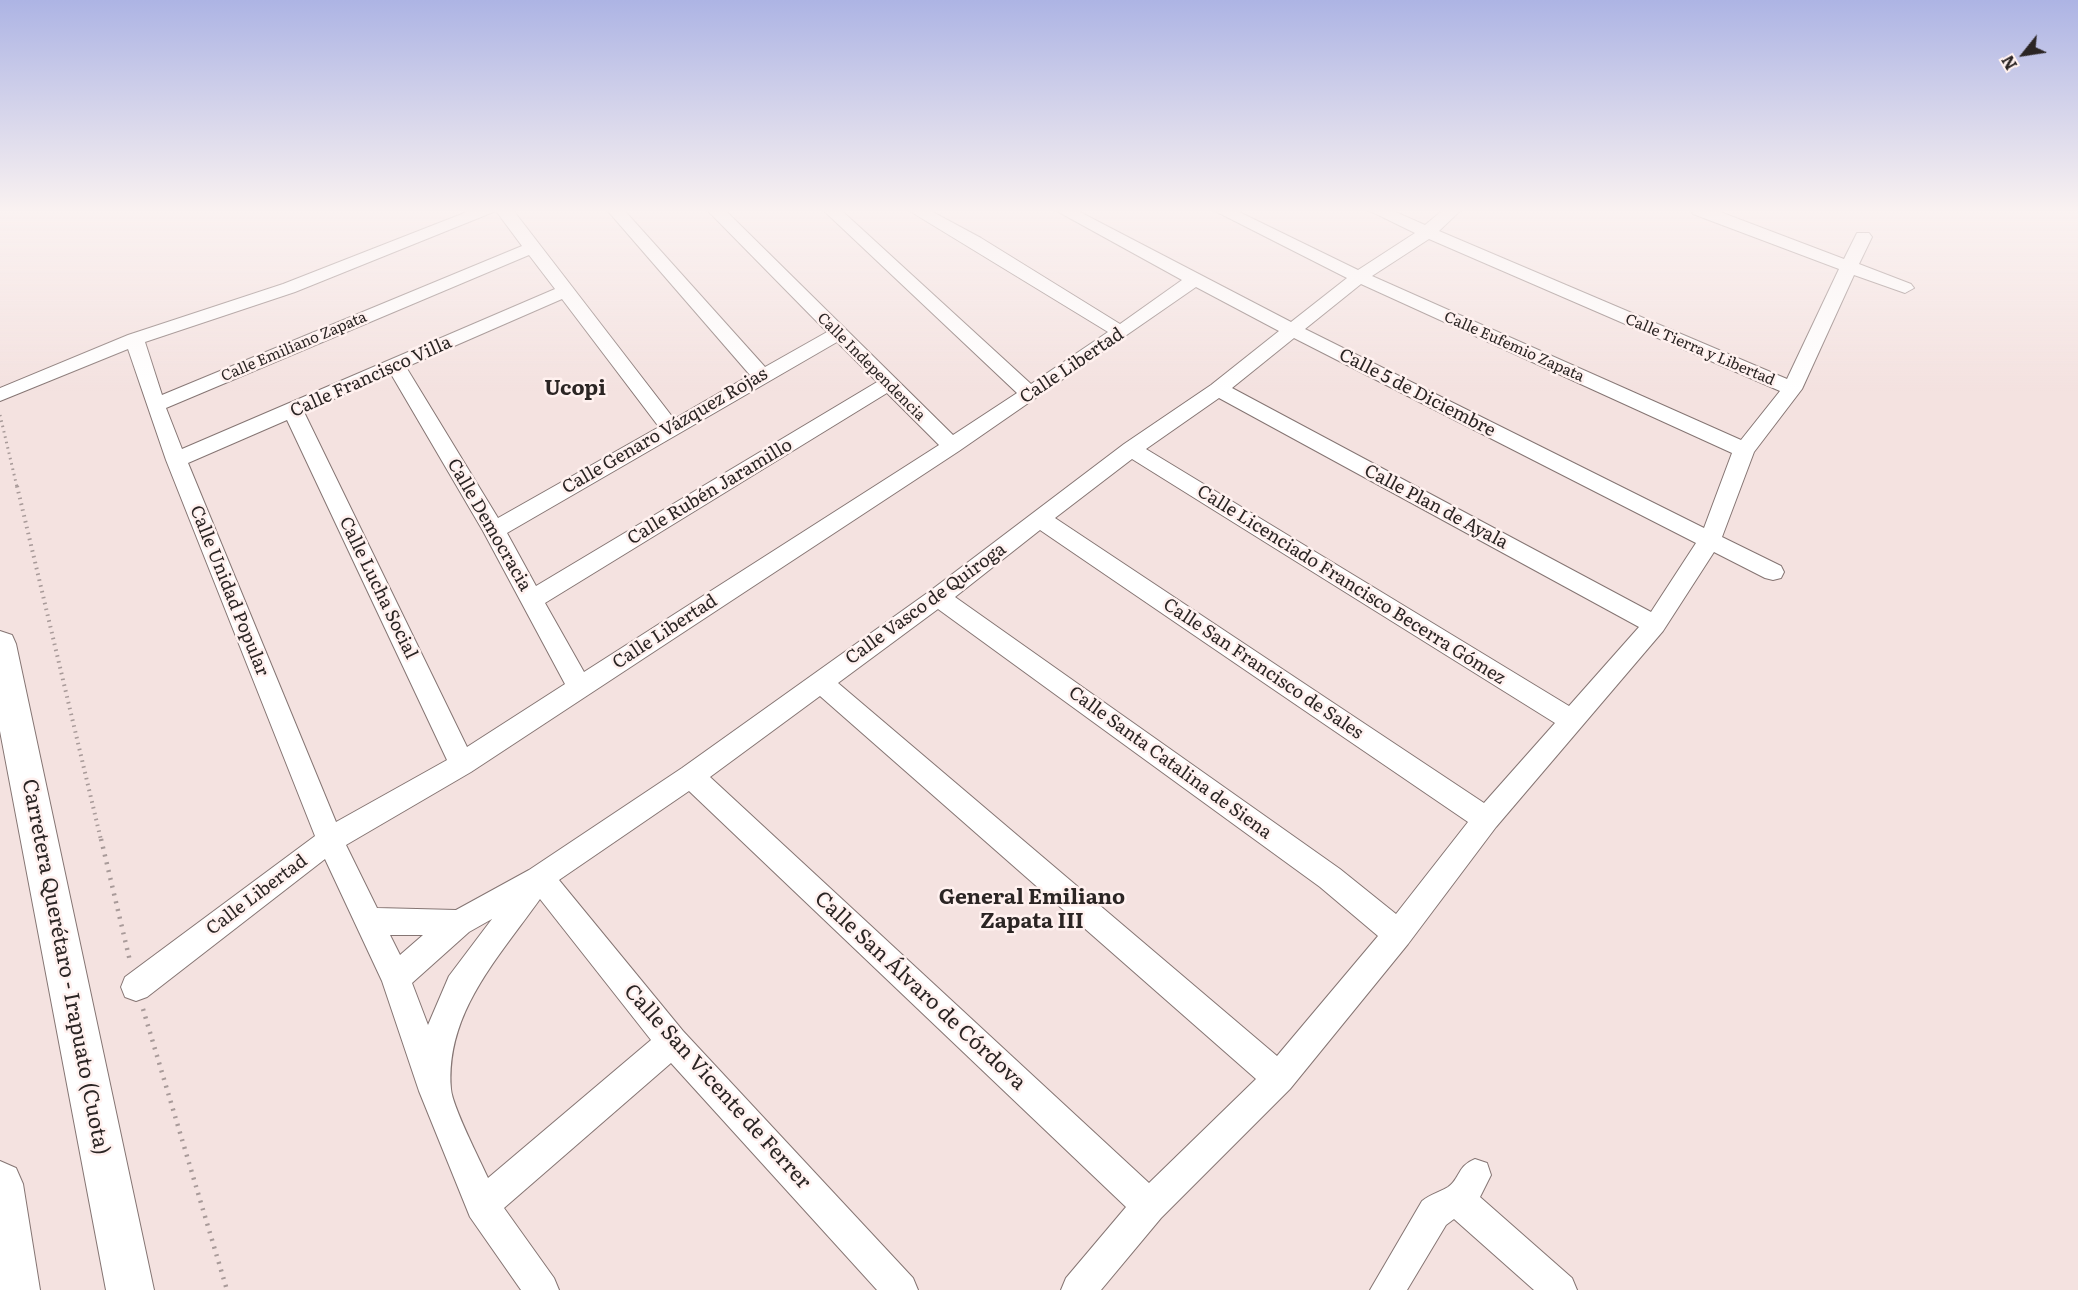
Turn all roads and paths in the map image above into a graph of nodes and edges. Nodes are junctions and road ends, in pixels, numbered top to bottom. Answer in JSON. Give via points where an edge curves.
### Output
{"nodes":[{"id":1,"x":334,"y":270,"type":"edge"},
{"id":2,"x":478,"y":270,"type":"edge"},
{"id":3,"x":550,"y":270,"type":"edge"},
{"id":4,"x":668,"y":270,"type":"edge"},
{"id":5,"x":774,"y":270,"type":"edge"},
{"id":6,"x":896,"y":270,"type":"edge"},
{"id":7,"x":1021,"y":270,"type":"edge"},
{"id":8,"x":1181,"y":270,"type":"edge"},
{"id":9,"x":1345,"y":270,"type":"edge"},
{"id":10,"x":1369,"y":270,"type":"edge"},
{"id":11,"x":1513,"y":270,"type":"edge"},
{"id":12,"x":1847,"y":270,"type":"edge"},
{"id":13,"x":1860,"y":270,"type":"edge"},
{"id":14,"x":1359,"y":277,"type":"junction"},
{"id":15,"x":1196,"y":278,"type":"junction"},
{"id":16,"x":1905,"y":288,"type":"dead end"},
{"id":17,"x":565,"y":291,"type":"junction"},
{"id":18,"x":1292,"y":330,"type":"junction"},
{"id":19,"x":1121,"y":332,"type":"junction"},
{"id":20,"x":837,"y":334,"type":"junction"},
{"id":21,"x":135,"y":339,"type":"junction"},
{"id":22,"x":396,"y":366,"type":"junction"},
{"id":23,"x":761,"y":375,"type":"junction"},
{"id":24,"x":888,"y":384,"type":"junction"},
{"id":25,"x":1218,"y":389,"type":"junction"},
{"id":26,"x":1792,"y":389,"type":"junction"},
{"id":27,"x":1030,"y":394,"type":"junction"},
{"id":28,"x":0,"y":395,"type":"edge"},
{"id":29,"x":155,"y":405,"type":"junction"},
{"id":30,"x":293,"y":411,"type":"junction"},
{"id":31,"x":0,"y":415,"type":"edge"},
{"id":32,"x":669,"y":428,"type":"junction"},
{"id":33,"x":952,"y":446,"type":"junction"},
{"id":34,"x":1131,"y":449,"type":"junction"},
{"id":35,"x":1744,"y":450,"type":"junction"},
{"id":36,"x":176,"y":460,"type":"junction"},
{"id":37,"x":1040,"y":519,"type":"junction"},
{"id":38,"x":494,"y":530,"type":"junction"},
{"id":39,"x":1710,"y":540,"type":"junction"},
{"id":40,"x":1773,"y":572,"type":"dead end"},
{"id":41,"x":938,"y":597,"type":"junction"},
{"id":42,"x":532,"y":600,"type":"junction"},
{"id":43,"x":1655,"y":625,"type":"junction"},
{"id":44,"x":0,"y":644,"type":"edge"},
{"id":45,"x":819,"y":681,"type":"junction"},
{"id":46,"x":579,"y":687,"type":"junction"},
{"id":47,"x":1571,"y":720,"type":"junction"},
{"id":48,"x":462,"y":764,"type":"junction"},
{"id":49,"x":692,"y":776,"type":"junction"},
{"id":50,"x":1486,"y":819,"type":"junction"},
{"id":51,"x":330,"y":840,"type":"junction"},
{"id":52,"x":540,"y":877,"type":"junction"},
{"id":53,"x":369,"y":921,"type":"junction"},
{"id":54,"x":459,"y":923,"type":"junction"},
{"id":55,"x":1398,"y":934,"type":"junction"},
{"id":56,"x":396,"y":978,"type":"junction"},
{"id":57,"x":136,"y":987,"type":"junction"},
{"id":58,"x":672,"y":1042,"type":"junction"},
{"id":59,"x":1279,"y":1078,"type":"junction"},
{"id":60,"x":435,"y":1091,"type":"junction"},
{"id":61,"x":0,"y":1184,"type":"edge"},
{"id":62,"x":482,"y":1205,"type":"junction"},
{"id":63,"x":1149,"y":1206,"type":"junction"},
{"id":64,"x":16,"y":1290,"type":"edge"},
{"id":65,"x":130,"y":1290,"type":"edge"},
{"id":66,"x":227,"y":1290,"type":"edge"},
{"id":67,"x":542,"y":1290,"type":"edge"},
{"id":68,"x":901,"y":1290,"type":"edge"},
{"id":69,"x":1078,"y":1290,"type":"edge"},
{"id":70,"x":1387,"y":1290,"type":"edge"},
{"id":71,"x":1560,"y":1290,"type":"edge"}],
"edges":[{"from":1,"to":21,"type":"street"},
{"from":2,"to":29,"type":"street","name":"Calle Emiliano Zapata"},
{"from":3,"to":17,"type":"street"},
{"from":4,"to":23,"type":"street"},
{"from":5,"to":20,"type":"street","name":"Calle Independencia"},
{"from":6,"to":27,"type":"street"},
{"from":7,"to":19,"type":"street"},
{"from":8,"to":15,"type":"street","name":"Calle 5 de Diciembre"},
{"from":9,"to":14,"type":"street","name":"Calle Eufemio Zapata"},
{"from":10,"to":14,"type":"street","name":"Calle Vasco de Quiroga"},
{"from":11,"to":26,"type":"street","name":"Calle Tierra y Libertad"},
{"from":12,"to":26,"type":"street"},
{"from":13,"to":16,"type":"street"},
{"from":14,"to":18,"type":"street","name":"Calle Vasco de Quiroga"},
{"from":14,"to":35,"type":"street","name":"Calle Eufemio Zapata"},
{"from":15,"to":18,"type":"street","name":"Calle 5 de Diciembre"},
{"from":15,"to":19,"type":"street","name":"Calle Libertad"},
{"from":17,"to":22,"type":"street","name":"Calle Francisco Villa"},
{"from":17,"to":32,"type":"street"},
{"from":18,"to":25,"type":"street","name":"Calle Vasco de Quiroga"},
{"from":18,"to":39,"type":"street","name":"Calle 5 de Diciembre"},
{"from":19,"to":27,"type":"street","name":"Calle Libertad"},
{"from":20,"to":23,"type":"street","name":"Calle Genaro Vázquez Rojas"},
{"from":20,"to":24,"type":"street","name":"Calle Independencia"},
{"from":21,"to":28,"type":"street"},
{"from":21,"to":29,"type":"street","name":"Calle Unidad Popular"},
{"from":22,"to":30,"type":"street","name":"Calle Francisco Villa"},
{"from":22,"to":38,"type":"street","name":"Calle Democracia"},
{"from":23,"to":32,"type":"street","name":"Calle Genaro Vázquez Rojas"},
{"from":24,"to":33,"type":"street","name":"Calle Independencia"},
{"from":24,"to":42,"type":"street","name":"Calle Rubén Jaramillo"},
{"from":25,"to":34,"type":"street","name":"Calle Vasco de Quiroga"},
{"from":25,"to":43,"type":"street","name":"Calle Plan de Ayala"},
{"from":26,"to":35,"type":"street"},
{"from":27,"to":33,"type":"street","name":"Calle Libertad"},
{"from":29,"to":36,"type":"street","name":"Calle Unidad Popular"},
{"from":30,"to":36,"type":"street","name":"Calle Francisco Villa"},
{"from":30,"to":48,"type":"street","name":"Calle Lucha Social"},
{"from":31,"to":57,"type":"path"},
{"from":32,"to":38,"type":"street","name":"Calle Genaro Vázquez Rojas"},
{"from":33,"to":46,"type":"street","name":"Calle Libertad"},
{"from":34,"to":37,"type":"street","name":"Calle Vasco de Quiroga"},
{"from":34,"to":47,"type":"street","name":"Calle Licenciado Francisco Becerra Gómez"},
{"from":35,"to":39,"type":"street"},
{"from":36,"to":51,"type":"street","name":"Calle Unidad Popular"},
{"from":37,"to":41,"type":"street","name":"Calle Vasco de Quiroga"},
{"from":37,"to":50,"type":"street","name":"Calle San Francisco de Sales"},
{"from":38,"to":42,"type":"street","name":"Calle Democracia"},
{"from":39,"to":40,"type":"street","name":"Calle 5 de Diciembre"},
{"from":39,"to":43,"type":"street"},
{"from":41,"to":45,"type":"street","name":"Calle Vasco de Quiroga"},
{"from":41,"to":55,"type":"street","name":"Calle Santa Catalina de Siena","via":[[1329,878]]},
{"from":42,"to":46,"type":"street","name":"Calle Democracia"},
{"from":43,"to":47,"type":"street"},
{"from":44,"to":65,"type":"highway","name":"Carretera Querétaro - Irapuato (Cuota)"},
{"from":45,"to":49,"type":"street","name":"Calle Vasco de Quiroga"},
{"from":45,"to":59,"type":"street"},
{"from":46,"to":48,"type":"street","name":"Calle Libertad"},
{"from":47,"to":50,"type":"street"},
{"from":48,"to":51,"type":"street","name":"Calle Libertad"},
{"from":49,"to":52,"type":"street","name":"Calle Vasco de Quiroga"},
{"from":49,"to":63,"type":"street","name":"Calle San Álvaro de Córdova"},
{"from":50,"to":55,"type":"street"},
{"from":51,"to":53,"type":"street","name":"Calle Unidad Popular"},
{"from":51,"to":57,"type":"street","name":"Calle Libertad"},
{"from":52,"to":54,"type":"street"},
{"from":52,"to":58,"type":"street","name":"Calle San Vicente de Ferrer"},
{"from":52,"to":60,"type":"street","name":"Calle Vasco de Quiroga","via":[[460,986],[440,1032]]},
{"from":53,"to":54,"type":"street"},
{"from":53,"to":56,"type":"street","name":"Calle Unidad Popular"},
{"from":54,"to":56,"type":"street"},
{"from":55,"to":59,"type":"street"},
{"from":56,"to":60,"type":"street","name":"Calle Unidad Popular"},
{"from":57,"to":66,"type":"path"},
{"from":58,"to":62,"type":"street"},
{"from":58,"to":68,"type":"street","name":"Calle San Vicente de Ferrer"},
{"from":59,"to":63,"type":"street"},
{"from":60,"to":62,"type":"street","name":"Calle Unidad Popular"},
{"from":61,"to":64,"type":"highway"},
{"from":62,"to":67,"type":"street","name":"Calle Unidad Popular"},
{"from":63,"to":69,"type":"street"},
{"from":70,"to":71,"type":"street","via":[[1434,1213],[1467,1188]]}]}
